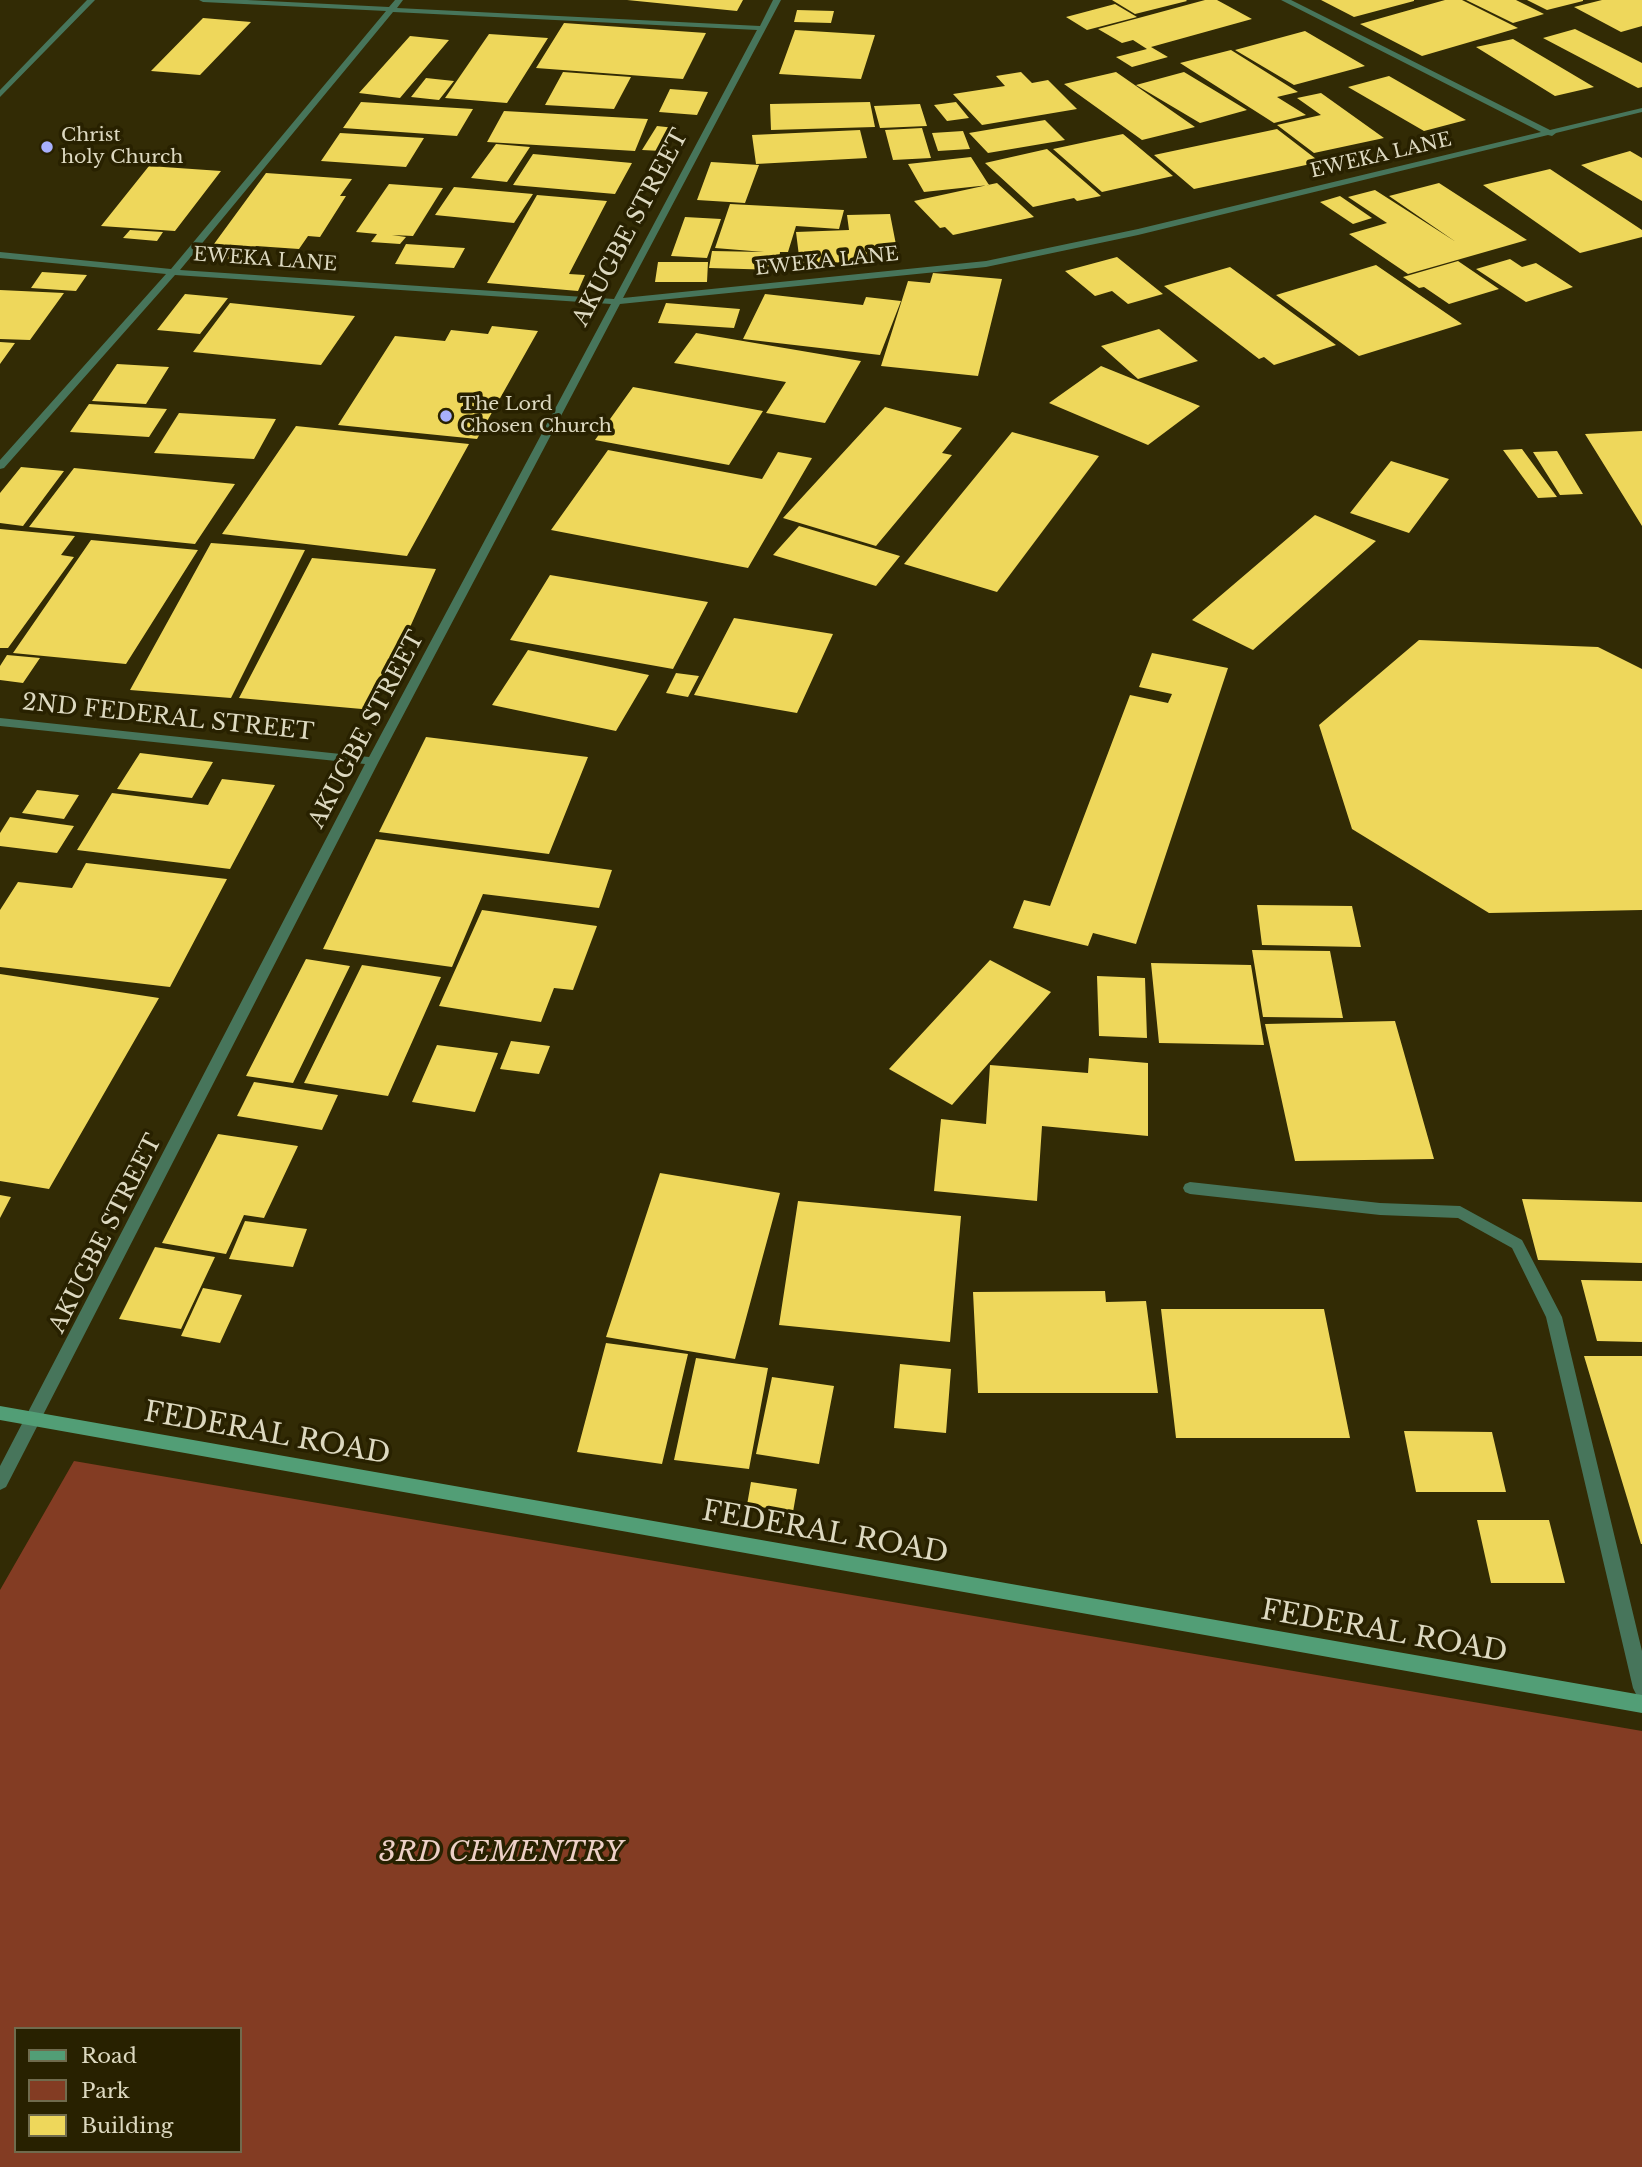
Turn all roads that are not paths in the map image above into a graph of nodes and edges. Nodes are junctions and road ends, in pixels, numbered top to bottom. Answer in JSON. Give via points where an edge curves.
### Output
{"nodes":[{"id":1,"x":91,"y":0,"type":"edge"},
{"id":2,"x":204,"y":0,"type":"edge"},
{"id":3,"x":399,"y":0,"type":"edge"},
{"id":4,"x":777,"y":0,"type":"edge"},
{"id":5,"x":1285,"y":0,"type":"edge"},
{"id":6,"x":389,"y":11,"type":"junction"},
{"id":7,"x":761,"y":29,"type":"junction"},
{"id":8,"x":0,"y":95,"type":"edge"},
{"id":9,"x":1642,"y":110,"type":"edge"},
{"id":10,"x":1552,"y":134,"type":"junction"},
{"id":11,"x":0,"y":255,"type":"edge"},
{"id":12,"x":173,"y":272,"type":"junction"},
{"id":13,"x":615,"y":302,"type":"junction"},
{"id":14,"x":0,"y":466,"type":"edge"},
{"id":15,"x":0,"y":722,"type":"edge"},
{"id":16,"x":373,"y":761,"type":"junction"},
{"id":17,"x":1190,"y":1188,"type":"dead end"},
{"id":18,"x":0,"y":1413,"type":"edge"},
{"id":19,"x":34,"y":1420,"type":"junction"},
{"id":20,"x":0,"y":1482,"type":"edge"},
{"id":21,"x":1642,"y":1688,"type":"edge"},
{"id":22,"x":1642,"y":1704,"type":"edge"}],
"edges":[{"from":1,"to":8,"type":"street"},
{"from":2,"to":6,"type":"street"},
{"from":3,"to":6,"type":"street"},
{"from":4,"to":7,"type":"street","name":"AKUGBE STREET"},
{"from":5,"to":10,"type":"street"},
{"from":6,"to":7,"type":"street"},
{"from":6,"to":12,"type":"street"},
{"from":7,"to":13,"type":"street","name":"AKUGBE STREET"},
{"from":9,"to":10,"type":"street","name":"EWEKA LANE"},
{"from":10,"to":13,"type":"street","name":"EWEKA LANE","via":[[986,264]]},
{"from":11,"to":12,"type":"street","name":"EWEKA LANE"},
{"from":12,"to":13,"type":"street","name":"EWEKA LANE"},
{"from":12,"to":14,"type":"street"},
{"from":13,"to":16,"type":"street","name":"AKUGBE STREET"},
{"from":15,"to":16,"type":"street","name":"2ND FEDERAL STREET"},
{"from":16,"to":19,"type":"street","name":"AKUGBE STREET"},
{"from":17,"to":21,"type":"street","via":[[1380,1209],[1460,1212],[1517,1244],[1554,1317]]},
{"from":18,"to":19,"type":"street","name":"FEDERAL ROAD"},
{"from":19,"to":20,"type":"street","name":"AKUGBE STREET"},
{"from":19,"to":22,"type":"street","name":"FEDERAL ROAD"}]}
